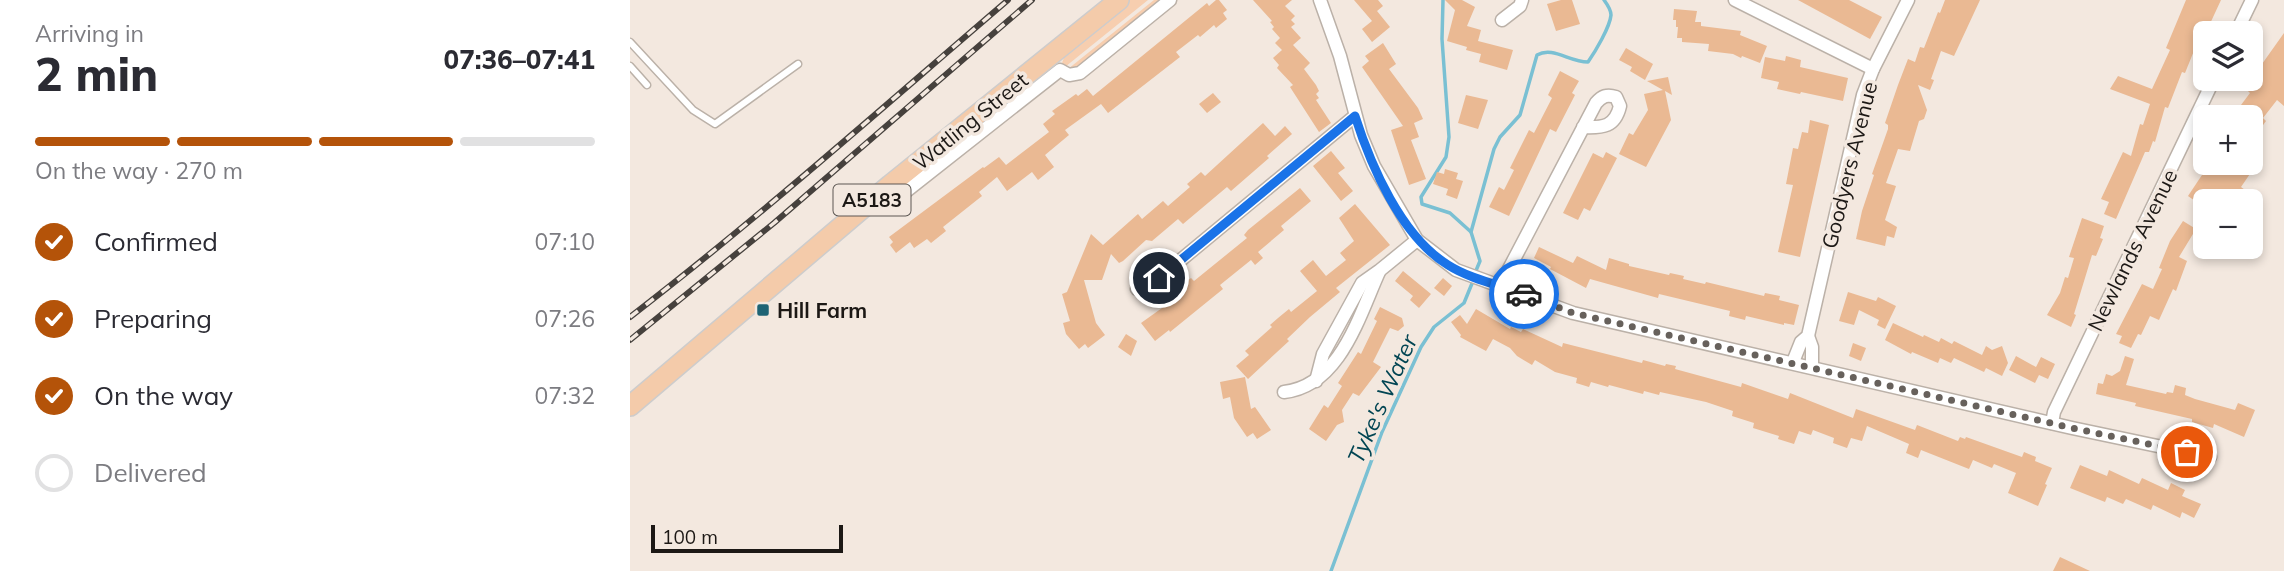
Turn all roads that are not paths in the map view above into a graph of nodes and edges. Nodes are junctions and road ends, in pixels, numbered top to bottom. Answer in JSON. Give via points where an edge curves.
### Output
{"nodes":[{"id":1,"x":1119,"y":0,"type":"edge"},
{"id":2,"x":1170,"y":0,"type":"edge"},
{"id":3,"x":1320,"y":0,"type":"edge"},
{"id":4,"x":1522,"y":0,"type":"edge"},
{"id":5,"x":1735,"y":0,"type":"edge"},
{"id":6,"x":1908,"y":0,"type":"edge"},
{"id":7,"x":2252,"y":0,"type":"edge"},
{"id":8,"x":1502,"y":20,"type":"dead end"},
{"id":9,"x":2242,"y":21,"type":"edge"},
{"id":10,"x":630,"y":43,"type":"edge"},
{"id":11,"x":798,"y":64,"type":"dead end"},
{"id":12,"x":1055,"y":64,"type":"junction"},
{"id":13,"x":630,"y":66,"type":"edge"},
{"id":14,"x":1873,"y":69,"type":"junction"},
{"id":15,"x":647,"y":85,"type":"dead end"},
{"id":16,"x":2208,"y":91,"type":"edge"},
{"id":17,"x":1355,"y":116,"type":"junction"},
{"id":18,"x":1583,"y":127,"type":"dead end"},
{"id":19,"x":1416,"y":240,"type":"junction"},
{"id":20,"x":1500,"y":286,"type":"junction"},
{"id":21,"x":1136,"y":289,"type":"dead end"},
{"id":22,"x":1808,"y":336,"type":"junction"},
{"id":23,"x":1793,"y":362,"type":"junction"},
{"id":24,"x":1812,"y":366,"type":"junction"},
{"id":25,"x":1283,"y":392,"type":"dead end"},
{"id":26,"x":630,"y":406,"type":"edge"},
{"id":27,"x":2052,"y":423,"type":"junction"},
{"id":28,"x":2210,"y":457,"type":"dead end"}],
"edges":[{"from":1,"to":12,"type":"main road","name":"Watling Street","number":"A5183"},
{"from":2,"to":12,"type":"street","via":[[1080,73],[1069,75]]},
{"from":3,"to":17,"type":"street"},
{"from":4,"to":8,"type":"street"},
{"from":5,"to":14,"type":"street"},
{"from":6,"to":14,"type":"street","name":"Goodyers Avenue"},
{"from":7,"to":9,"type":"street"},
{"from":10,"to":11,"type":"lane","via":[[694,110],[715,124]]},
{"from":12,"to":26,"type":"main road","name":"Watling Street","number":"A5183","via":[[890,185]]},
{"from":13,"to":15,"type":"lane"},
{"from":14,"to":22,"type":"street","name":"Goodyers Avenue","via":[[1863,95]]},
{"from":16,"to":27,"type":"street","name":"Newlands Avenue"},
{"from":17,"to":19,"type":"street","via":[[1374,166]]},
{"from":17,"to":21,"type":"street","via":[[1159,278]]},
{"from":18,"to":20,"type":"street"},
{"from":19,"to":20,"type":"street","via":[[1445,263]]},
{"from":19,"to":25,"type":"street","via":[[1379,271],[1332,366],[1316,381]]},
{"from":20,"to":23,"type":"street","via":[[1573,313]]},
{"from":22,"to":23,"type":"street","name":"Goodyers Avenue"},
{"from":22,"to":24,"type":"street","name":"Goodyers Avenue"},
{"from":23,"to":24,"type":"street"},
{"from":24,"to":27,"type":"street"},
{"from":27,"to":28,"type":"street"}]}
